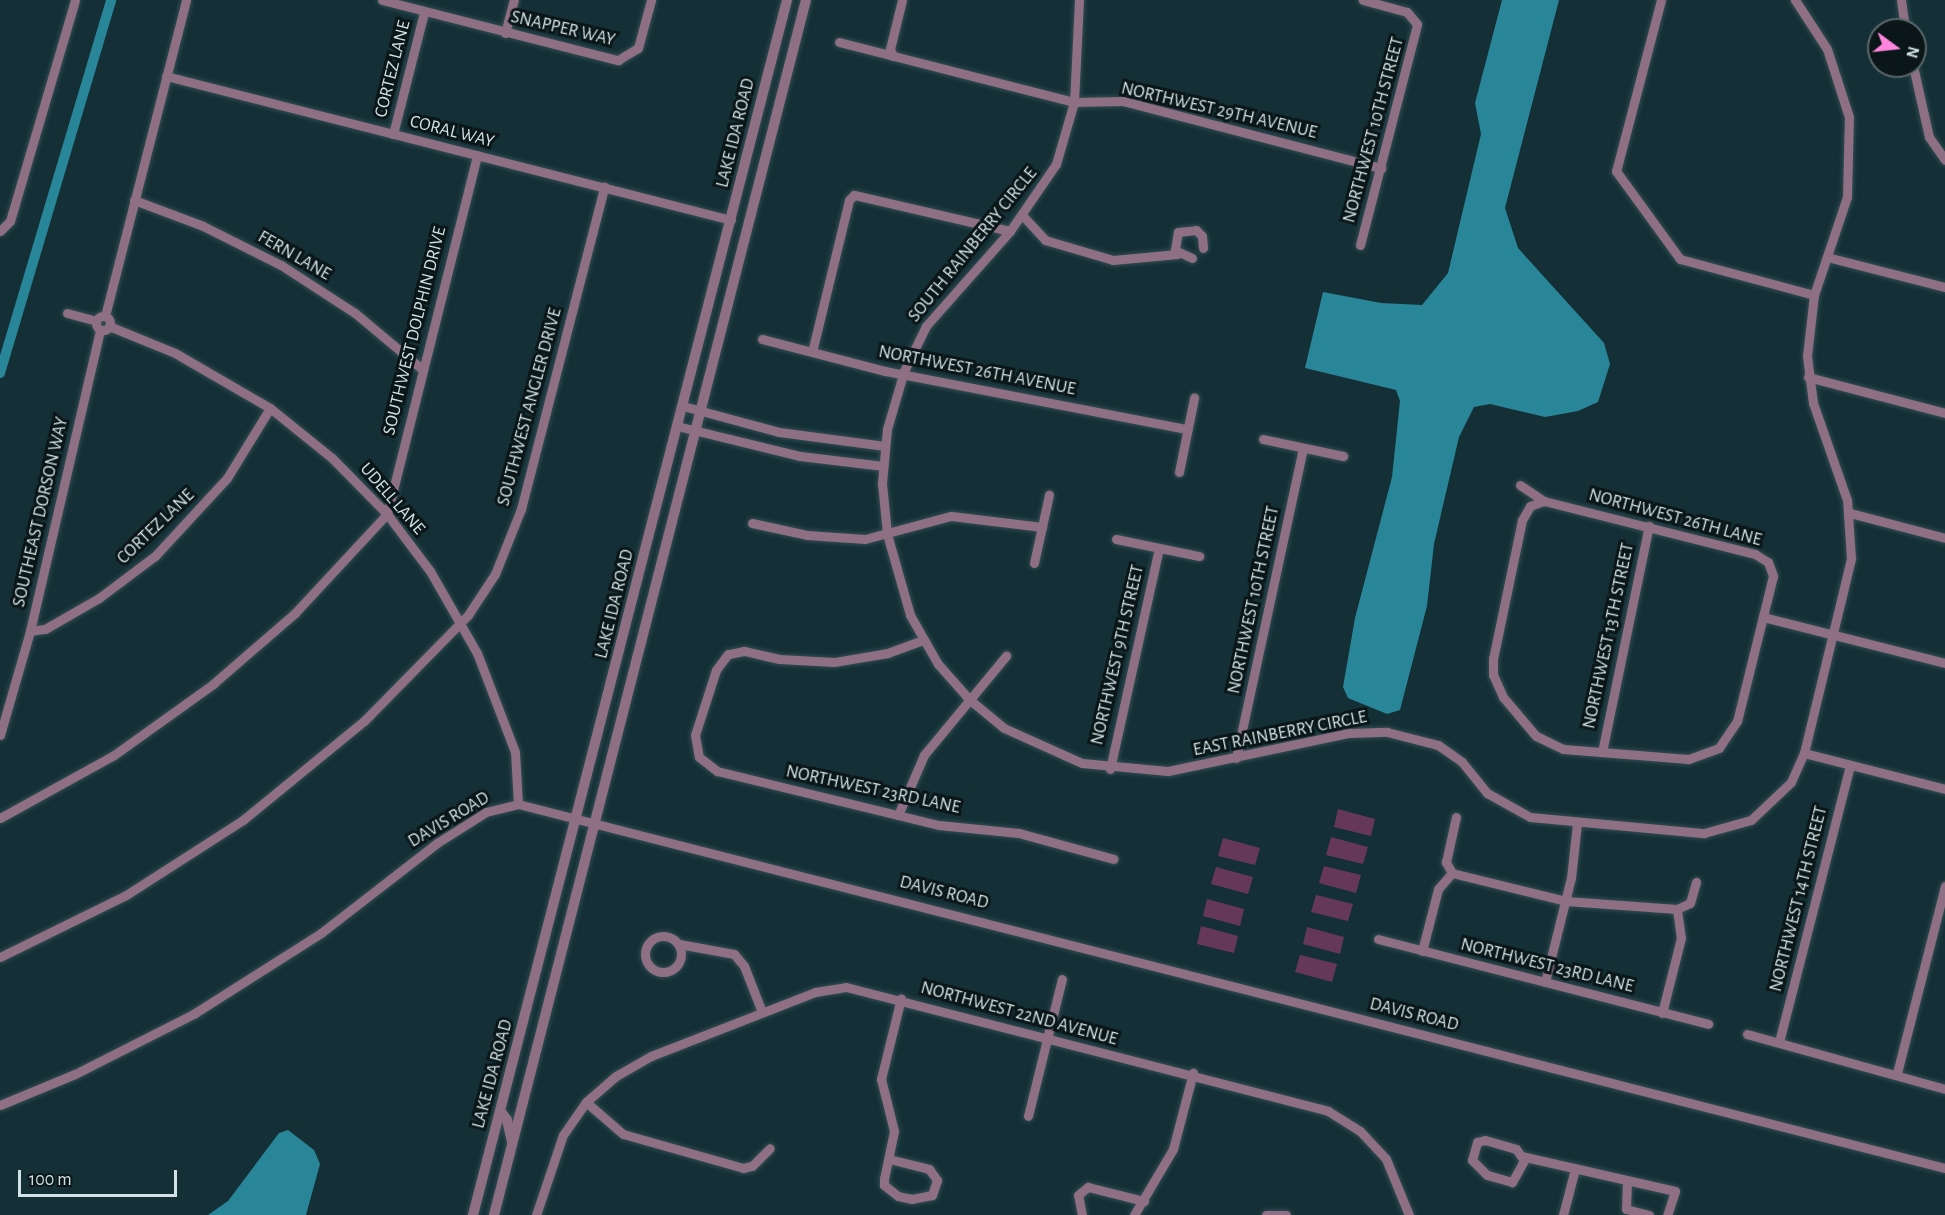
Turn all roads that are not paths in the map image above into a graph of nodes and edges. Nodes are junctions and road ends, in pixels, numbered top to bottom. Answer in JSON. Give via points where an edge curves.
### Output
{"nodes":[{"id":1,"x":75,"y":0,"type":"edge"},
{"id":2,"x":186,"y":0,"type":"edge"},
{"id":3,"x":382,"y":0,"type":"edge"},
{"id":4,"x":514,"y":0,"type":"edge"},
{"id":5,"x":651,"y":0,"type":"edge"},
{"id":6,"x":787,"y":0,"type":"edge"},
{"id":7,"x":806,"y":0,"type":"edge"},
{"id":8,"x":902,"y":0,"type":"edge"},
{"id":9,"x":1079,"y":0,"type":"edge"},
{"id":10,"x":1363,"y":0,"type":"edge"},
{"id":11,"x":1661,"y":0,"type":"edge"},
{"id":12,"x":1795,"y":0,"type":"edge"},
{"id":13,"x":1902,"y":0,"type":"edge"},
{"id":14,"x":424,"y":12,"type":"junction"},
{"id":15,"x":1904,"y":18,"type":"edge"},
{"id":16,"x":505,"y":33,"type":"junction"},
{"id":17,"x":839,"y":42,"type":"dead end"},
{"id":18,"x":893,"y":56,"type":"junction"},
{"id":19,"x":166,"y":75,"type":"junction"},
{"id":20,"x":1916,"y":78,"type":"edge"},
{"id":21,"x":1074,"y":102,"type":"junction"},
{"id":22,"x":393,"y":134,"type":"junction"},
{"id":23,"x":477,"y":155,"type":"junction"},
{"id":24,"x":1945,"y":159,"type":"edge"},
{"id":25,"x":1381,"y":168,"type":"junction"},
{"id":26,"x":604,"y":188,"type":"junction"},
{"id":27,"x":134,"y":200,"type":"junction"},
{"id":28,"x":1022,"y":215,"type":"junction"},
{"id":29,"x":731,"y":220,"type":"junction"},
{"id":30,"x":0,"y":231,"type":"edge"},
{"id":31,"x":1010,"y":231,"type":"junction"},
{"id":32,"x":1360,"y":245,"type":"dead end"},
{"id":33,"x":1203,"y":248,"type":"dead end"},
{"id":34,"x":1178,"y":254,"type":"junction"},
{"id":35,"x":1827,"y":257,"type":"junction"},
{"id":36,"x":1192,"y":258,"type":"dead end"},
{"id":37,"x":1945,"y":287,"type":"edge"},
{"id":38,"x":1814,"y":295,"type":"junction"},
{"id":39,"x":67,"y":313,"type":"dead end"},
{"id":40,"x":102,"y":326,"type":"junction"},
{"id":41,"x":762,"y":339,"type":"dead end"},
{"id":42,"x":812,"y":352,"type":"junction"},
{"id":43,"x":422,"y":369,"type":"junction"},
{"id":44,"x":903,"y":371,"type":"junction"},
{"id":45,"x":1808,"y":377,"type":"junction"},
{"id":46,"x":1194,"y":398,"type":"dead end"},
{"id":47,"x":682,"y":406,"type":"junction"},
{"id":48,"x":270,"y":408,"type":"junction"},
{"id":49,"x":702,"y":411,"type":"junction"},
{"id":50,"x":1945,"y":412,"type":"edge"},
{"id":51,"x":677,"y":426,"type":"junction"},
{"id":52,"x":1187,"y":429,"type":"junction"},
{"id":53,"x":696,"y":431,"type":"junction"},
{"id":54,"x":1263,"y":439,"type":"dead end"},
{"id":55,"x":885,"y":446,"type":"junction"},
{"id":56,"x":1303,"y":448,"type":"junction"},
{"id":57,"x":1343,"y":456,"type":"dead end"},
{"id":58,"x":883,"y":466,"type":"junction"},
{"id":59,"x":1179,"y":472,"type":"dead end"},
{"id":60,"x":1520,"y":485,"type":"dead end"},
{"id":61,"x":1049,"y":495,"type":"dead end"},
{"id":62,"x":1544,"y":501,"type":"junction"},
{"id":63,"x":1850,"y":513,"type":"junction"},
{"id":64,"x":387,"y":514,"type":"junction"},
{"id":65,"x":752,"y":523,"type":"dead end"},
{"id":66,"x":1649,"y":526,"type":"junction"},
{"id":67,"x":1042,"y":527,"type":"junction"},
{"id":68,"x":887,"y":534,"type":"junction"},
{"id":69,"x":1945,"y":538,"type":"edge"},
{"id":70,"x":1116,"y":539,"type":"dead end"},
{"id":71,"x":1159,"y":548,"type":"junction"},
{"id":72,"x":1199,"y":556,"type":"dead end"},
{"id":73,"x":1034,"y":563,"type":"dead end"},
{"id":74,"x":1763,"y":617,"type":"junction"},
{"id":75,"x":461,"y":622,"type":"junction"},
{"id":76,"x":30,"y":631,"type":"junction"},
{"id":77,"x":1834,"y":635,"type":"junction"},
{"id":78,"x":922,"y":640,"type":"junction"},
{"id":79,"x":1006,"y":656,"type":"dead end"},
{"id":80,"x":1945,"y":663,"type":"edge"},
{"id":81,"x":970,"y":700,"type":"junction"},
{"id":82,"x":0,"y":735,"type":"edge"},
{"id":83,"x":1602,"y":752,"type":"junction"},
{"id":84,"x":1804,"y":753,"type":"junction"},
{"id":85,"x":1236,"y":758,"type":"junction"},
{"id":86,"x":1850,"y":765,"type":"junction"},
{"id":87,"x":1110,"y":769,"type":"junction"},
{"id":88,"x":1945,"y":789,"type":"edge"},
{"id":89,"x":518,"y":804,"type":"junction"},
{"id":90,"x":898,"y":815,"type":"junction"},
{"id":91,"x":577,"y":816,"type":"junction"},
{"id":92,"x":1456,"y":817,"type":"dead end"},
{"id":93,"x":0,"y":818,"type":"edge"},
{"id":94,"x":597,"y":821,"type":"junction"},
{"id":95,"x":1577,"y":824,"type":"junction"},
{"id":96,"x":1114,"y":859,"type":"dead end"},
{"id":97,"x":1452,"y":873,"type":"junction"},
{"id":98,"x":1696,"y":882,"type":"dead end"},
{"id":99,"x":1945,"y":886,"type":"edge"},
{"id":100,"x":1566,"y":901,"type":"junction"},
{"id":101,"x":1677,"y":909,"type":"junction"},
{"id":102,"x":1378,"y":939,"type":"dead end"},
{"id":103,"x":679,"y":944,"type":"junction"},
{"id":104,"x":1422,"y":951,"type":"junction"},
{"id":105,"x":0,"y":957,"type":"edge"},
{"id":106,"x":1062,"y":979,"type":"dead end"},
{"id":107,"x":1545,"y":982,"type":"junction"},
{"id":108,"x":901,"y":998,"type":"junction"},
{"id":109,"x":762,"y":1012,"type":"junction"},
{"id":110,"x":1662,"y":1013,"type":"junction"},
{"id":111,"x":1708,"y":1024,"type":"dead end"},
{"id":112,"x":1747,"y":1034,"type":"dead end"},
{"id":113,"x":1046,"y":1041,"type":"junction"},
{"id":114,"x":1779,"y":1042,"type":"junction"},
{"id":115,"x":1193,"y":1073,"type":"junction"},
{"id":116,"x":1897,"y":1073,"type":"junction"},
{"id":117,"x":1945,"y":1089,"type":"edge"},
{"id":118,"x":586,"y":1102,"type":"junction"},
{"id":119,"x":0,"y":1105,"type":"edge"},
{"id":120,"x":501,"y":1112,"type":"junction"},
{"id":121,"x":1028,"y":1116,"type":"dead end"},
{"id":122,"x":512,"y":1148,"type":"junction"},
{"id":123,"x":770,"y":1148,"type":"dead end"},
{"id":124,"x":1526,"y":1157,"type":"junction"},
{"id":125,"x":889,"y":1159,"type":"junction"},
{"id":126,"x":1945,"y":1168,"type":"edge"},
{"id":127,"x":1575,"y":1169,"type":"junction"},
{"id":128,"x":1627,"y":1181,"type":"junction"},
{"id":129,"x":1144,"y":1201,"type":"junction"},
{"id":130,"x":473,"y":1215,"type":"edge"},
{"id":131,"x":494,"y":1215,"type":"edge"},
{"id":132,"x":536,"y":1215,"type":"edge"},
{"id":133,"x":1082,"y":1215,"type":"edge"},
{"id":134,"x":1134,"y":1215,"type":"edge"},
{"id":135,"x":1266,"y":1215,"type":"edge"},
{"id":136,"x":1286,"y":1215,"type":"edge"},
{"id":137,"x":1409,"y":1215,"type":"edge"},
{"id":138,"x":1563,"y":1215,"type":"edge"},
{"id":139,"x":1649,"y":1215,"type":"edge"},
{"id":140,"x":1667,"y":1215,"type":"edge"}],
"edges":[{"from":1,"to":30,"type":"street","via":[[10,221]]},
{"from":2,"to":19,"type":"street"},
{"from":3,"to":14,"type":"street","name":"SNAPPER WAY"},
{"from":4,"to":16,"type":"street"},
{"from":5,"to":16,"type":"street","name":"SNAPPER WAY","via":[[632,54],[609,60]]},
{"from":6,"to":29,"type":"street","name":"LAKE IDA ROAD"},
{"from":7,"to":49,"type":"street","name":"LAKE IDA ROAD"},
{"from":8,"to":18,"type":"street","via":[[890,49]]},
{"from":9,"to":21,"type":"street","name":"SOUTH RAINBERRY CIRCLE"},
{"from":10,"to":25,"type":"street","name":"NORTHWEST 10TH STREET","via":[[1407,12],[1417,24]]},
{"from":11,"to":38,"type":"street","via":[[1616,171],[1680,259]]},
{"from":12,"to":35,"type":"street","name":"EAST RAINBERRY CIRCLE","via":[[1827,49],[1849,117],[1847,197]]},
{"from":13,"to":15,"type":"street"},
{"from":14,"to":16,"type":"street","name":"SNAPPER WAY"},
{"from":14,"to":22,"type":"street","name":"CORTEZ LANE"},
{"from":17,"to":18,"type":"street","name":"NORTHWEST 29TH AVENUE"},
{"from":18,"to":21,"type":"street","name":"NORTHWEST 29TH AVENUE"},
{"from":19,"to":22,"type":"street","name":"CORAL WAY"},
{"from":19,"to":27,"type":"street"},
{"from":20,"to":24,"type":"street","via":[[1929,137]]},
{"from":21,"to":25,"type":"street","name":"NORTHWEST 29TH AVENUE","via":[[1123,101]]},
{"from":21,"to":28,"type":"street","name":"SOUTH RAINBERRY CIRCLE","via":[[1056,164]]},
{"from":22,"to":23,"type":"street","name":"CORAL WAY"},
{"from":23,"to":26,"type":"street","name":"CORAL WAY"},
{"from":23,"to":43,"type":"street","name":"SOUTHWEST DOLPHIN DRIVE"},
{"from":25,"to":32,"type":"street","name":"NORTHWEST 10TH STREET"},
{"from":26,"to":29,"type":"street","name":"CORAL WAY"},
{"from":26,"to":75,"type":"street","name":"SOUTHWEST ANGLER DRIVE","via":[[512,538],[485,591]]},
{"from":27,"to":40,"type":"street"},
{"from":27,"to":43,"type":"street","name":"FERN LANE","via":[[203,226],[281,265],[355,313]]},
{"from":28,"to":31,"type":"street","name":"SOUTH RAINBERRY CIRCLE"},
{"from":28,"to":34,"type":"street","via":[[1045,240],[1113,260]]},
{"from":29,"to":47,"type":"street","name":"LAKE IDA ROAD"},
{"from":31,"to":42,"type":"street","via":[[855,195],[849,200]]},
{"from":31,"to":44,"type":"street","name":"SOUTH RAINBERRY CIRCLE","via":[[926,326]]},
{"from":33,"to":34,"type":"street","via":[[1200,232],[1187,228],[1175,236]]},
{"from":34,"to":36,"type":"street"},
{"from":35,"to":37,"type":"street"},
{"from":35,"to":38,"type":"street","name":"EAST RAINBERRY CIRCLE"},
{"from":38,"to":45,"type":"street","name":"EAST RAINBERRY CIRCLE","via":[[1807,338]]},
{"from":39,"to":40,"type":"street","name":"UDELL LANE"},
{"from":40,"to":48,"type":"street","name":"UDELL LANE","via":[[175,352]]},
{"from":40,"to":76,"type":"street","name":"SOUTHEAST DORSON WAY"},
{"from":41,"to":42,"type":"street","name":"NORTHWEST 26TH AVENUE"},
{"from":42,"to":44,"type":"street","name":"NORTHWEST 26TH AVENUE"},
{"from":43,"to":64,"type":"street","name":"SOUTHWEST DOLPHIN DRIVE"},
{"from":44,"to":52,"type":"street","name":"NORTHWEST 26TH AVENUE"},
{"from":44,"to":55,"type":"street","name":"SOUTH RAINBERRY CIRCLE"},
{"from":45,"to":50,"type":"street"},
{"from":45,"to":63,"type":"street","name":"EAST RAINBERRY CIRCLE"},
{"from":46,"to":52,"type":"street"},
{"from":47,"to":49,"type":"street"},
{"from":47,"to":51,"type":"street","name":"LAKE IDA ROAD"},
{"from":48,"to":64,"type":"street","name":"UDELL LANE","via":[[332,458]]},
{"from":48,"to":76,"type":"street","name":"CORTEZ LANE","via":[[227,478],[155,556],[99,598],[45,629]]},
{"from":49,"to":53,"type":"street","name":"LAKE IDA ROAD"},
{"from":49,"to":55,"type":"street","via":[[779,432]]},
{"from":51,"to":53,"type":"street"},
{"from":51,"to":91,"type":"street","name":"LAKE IDA ROAD"},
{"from":52,"to":59,"type":"street"},
{"from":53,"to":58,"type":"street","via":[[800,456]]},
{"from":53,"to":94,"type":"street","name":"LAKE IDA ROAD"},
{"from":54,"to":56,"type":"street"},
{"from":55,"to":58,"type":"street","name":"SOUTH RAINBERRY CIRCLE"},
{"from":56,"to":57,"type":"street"},
{"from":56,"to":85,"type":"street","name":"NORTHWEST 10TH STREET"},
{"from":58,"to":68,"type":"street","name":"SOUTH RAINBERRY CIRCLE"},
{"from":60,"to":62,"type":"street","name":"NORTHWEST 26TH LANE"},
{"from":61,"to":67,"type":"street"},
{"from":62,"to":66,"type":"street","name":"NORTHWEST 26TH LANE"},
{"from":62,"to":83,"type":"street","via":[[1530,506],[1522,520],[1493,659],[1499,691],[1542,740],[1563,749]]},
{"from":63,"to":69,"type":"street"},
{"from":63,"to":77,"type":"street","name":"EAST RAINBERRY CIRCLE","via":[[1851,558]]},
{"from":64,"to":75,"type":"street","name":"UDELL LANE"},
{"from":64,"to":93,"type":"street","via":[[295,613],[213,684],[114,754]]},
{"from":65,"to":68,"type":"street","via":[[836,538]]},
{"from":66,"to":74,"type":"street","name":"NORTHWEST 26TH LANE","via":[[1762,557],[1773,576]]},
{"from":66,"to":83,"type":"street","name":"NORTHWEST 13TH STREET"},
{"from":67,"to":68,"type":"street","via":[[967,515],[928,520]]},
{"from":67,"to":73,"type":"street"},
{"from":68,"to":78,"type":"street","name":"SOUTH RAINBERRY CIRCLE","via":[[900,588]]},
{"from":70,"to":71,"type":"street","name":"NORTHWEST 9TH STREET"},
{"from":71,"to":72,"type":"street","name":"NORTHWEST 9TH STREET"},
{"from":71,"to":87,"type":"street","name":"NORTHWEST 9TH STREET"},
{"from":74,"to":77,"type":"street"},
{"from":74,"to":83,"type":"street","name":"NORTHWEST 26TH LANE","via":[[1730,736],[1712,753],[1696,758]]},
{"from":75,"to":89,"type":"street","name":"UDELL LANE","via":[[508,727],[518,773]]},
{"from":75,"to":105,"type":"street","name":"SOUTHWEST ANGLER DRIVE","via":[[364,721],[243,820],[126,895]]},
{"from":76,"to":82,"type":"street","name":"SOUTHEAST DORSON WAY"},
{"from":77,"to":80,"type":"street"},
{"from":77,"to":84,"type":"street","name":"EAST RAINBERRY CIRCLE"},
{"from":78,"to":81,"type":"street","name":"SOUTH RAINBERRY CIRCLE"},
{"from":78,"to":90,"type":"street","name":"NORTHWEST 23RD LANE","via":[[888,653],[834,662],[736,652],[722,659],[716,670],[695,735],[699,757],[717,771]]},
{"from":79,"to":81,"type":"street"},
{"from":81,"to":87,"type":"street","name":"EAST RAINBERRY CIRCLE","via":[[1029,742]]},
{"from":81,"to":90,"type":"street","via":[[924,755]]},
{"from":84,"to":86,"type":"street"},
{"from":84,"to":95,"type":"street","name":"EAST RAINBERRY CIRCLE","via":[[1782,795],[1758,816],[1736,827],[1696,833]]},
{"from":85,"to":87,"type":"street","name":"EAST RAINBERRY CIRCLE","via":[[1168,771]]},
{"from":85,"to":95,"type":"street","name":"EAST RAINBERRY CIRCLE","via":[[1349,733],[1406,735],[1450,753],[1487,793],[1515,811]]},
{"from":86,"to":88,"type":"street"},
{"from":86,"to":114,"type":"street","name":"NORTHWEST 14TH STREET"},
{"from":89,"to":91,"type":"street","name":"DAVIS ROAD"},
{"from":89,"to":119,"type":"street","name":"DAVIS ROAD","via":[[486,812],[437,843],[321,933],[195,1013],[75,1074]]},
{"from":90,"to":96,"type":"street","name":"NORTHWEST 23RD LANE","via":[[1019,833]]},
{"from":91,"to":94,"type":"street","name":"DAVIS ROAD"},
{"from":91,"to":120,"type":"street","name":"LAKE IDA ROAD"},
{"from":92,"to":97,"type":"street","via":[[1446,862]]},
{"from":94,"to":122,"type":"street","name":"LAKE IDA ROAD"},
{"from":94,"to":126,"type":"street","name":"DAVIS ROAD"},
{"from":95,"to":100,"type":"street"},
{"from":97,"to":100,"type":"street"},
{"from":97,"to":104,"type":"street","via":[[1438,889]]},
{"from":98,"to":101,"type":"street","via":[[1690,903]]},
{"from":99,"to":116,"type":"street"},
{"from":100,"to":101,"type":"street"},
{"from":100,"to":107,"type":"street"},
{"from":101,"to":110,"type":"street","via":[[1681,938]]},
{"from":102,"to":104,"type":"street","name":"NORTHWEST 23RD LANE"},
{"from":103,"to":103,"type":"street","via":[[666,936],[651,940],[646,949],[648,964],[656,971],[671,971],[681,959]]},
{"from":103,"to":109,"type":"street","via":[[734,954],[744,966]]},
{"from":104,"to":107,"type":"street","name":"NORTHWEST 23RD LANE"},
{"from":106,"to":113,"type":"street"},
{"from":107,"to":110,"type":"street","name":"NORTHWEST 23RD LANE"},
{"from":108,"to":109,"type":"street","name":"NORTHWEST 22ND AVENUE","via":[[862,989],[830,988]]},
{"from":108,"to":113,"type":"street","name":"NORTHWEST 22ND AVENUE"},
{"from":108,"to":125,"type":"street","via":[[881,1079],[894,1123]]},
{"from":109,"to":118,"type":"street","name":"NORTHWEST 22ND AVENUE","via":[[637,1063]]},
{"from":110,"to":111,"type":"street","name":"NORTHWEST 23RD LANE"},
{"from":112,"to":114,"type":"street"},
{"from":113,"to":115,"type":"street","name":"NORTHWEST 22ND AVENUE"},
{"from":113,"to":121,"type":"street"},
{"from":114,"to":116,"type":"street"},
{"from":115,"to":129,"type":"street","via":[[1173,1149]]},
{"from":115,"to":137,"type":"street","name":"NORTHWEST 22ND AVENUE","via":[[1310,1104],[1345,1120],[1386,1159]]},
{"from":116,"to":117,"type":"street"},
{"from":118,"to":123,"type":"street","via":[[623,1134],[743,1168],[752,1166]]},
{"from":118,"to":132,"type":"street","via":[[556,1149]]},
{"from":120,"to":122,"type":"street","via":[[510,1129]]},
{"from":120,"to":130,"type":"street","name":"LAKE IDA ROAD"},
{"from":122,"to":131,"type":"street","name":"LAKE IDA ROAD"},
{"from":124,"to":124,"type":"street","via":[[1516,1149],[1485,1140],[1477,1142],[1472,1160],[1487,1175],[1512,1182]]},
{"from":124,"to":127,"type":"street"},
{"from":125,"to":125,"type":"street","via":[[884,1179],[889,1191],[912,1199],[932,1195],[937,1180],[929,1169]]},
{"from":127,"to":128,"type":"street"},
{"from":127,"to":138,"type":"street"},
{"from":128,"to":139,"type":"street","via":[[1626,1209]]},
{"from":128,"to":140,"type":"street","via":[[1675,1191]]},
{"from":129,"to":133,"type":"street","via":[[1088,1186],[1078,1195]]},
{"from":129,"to":134,"type":"street"},
{"from":135,"to":136,"type":"street"}]}
